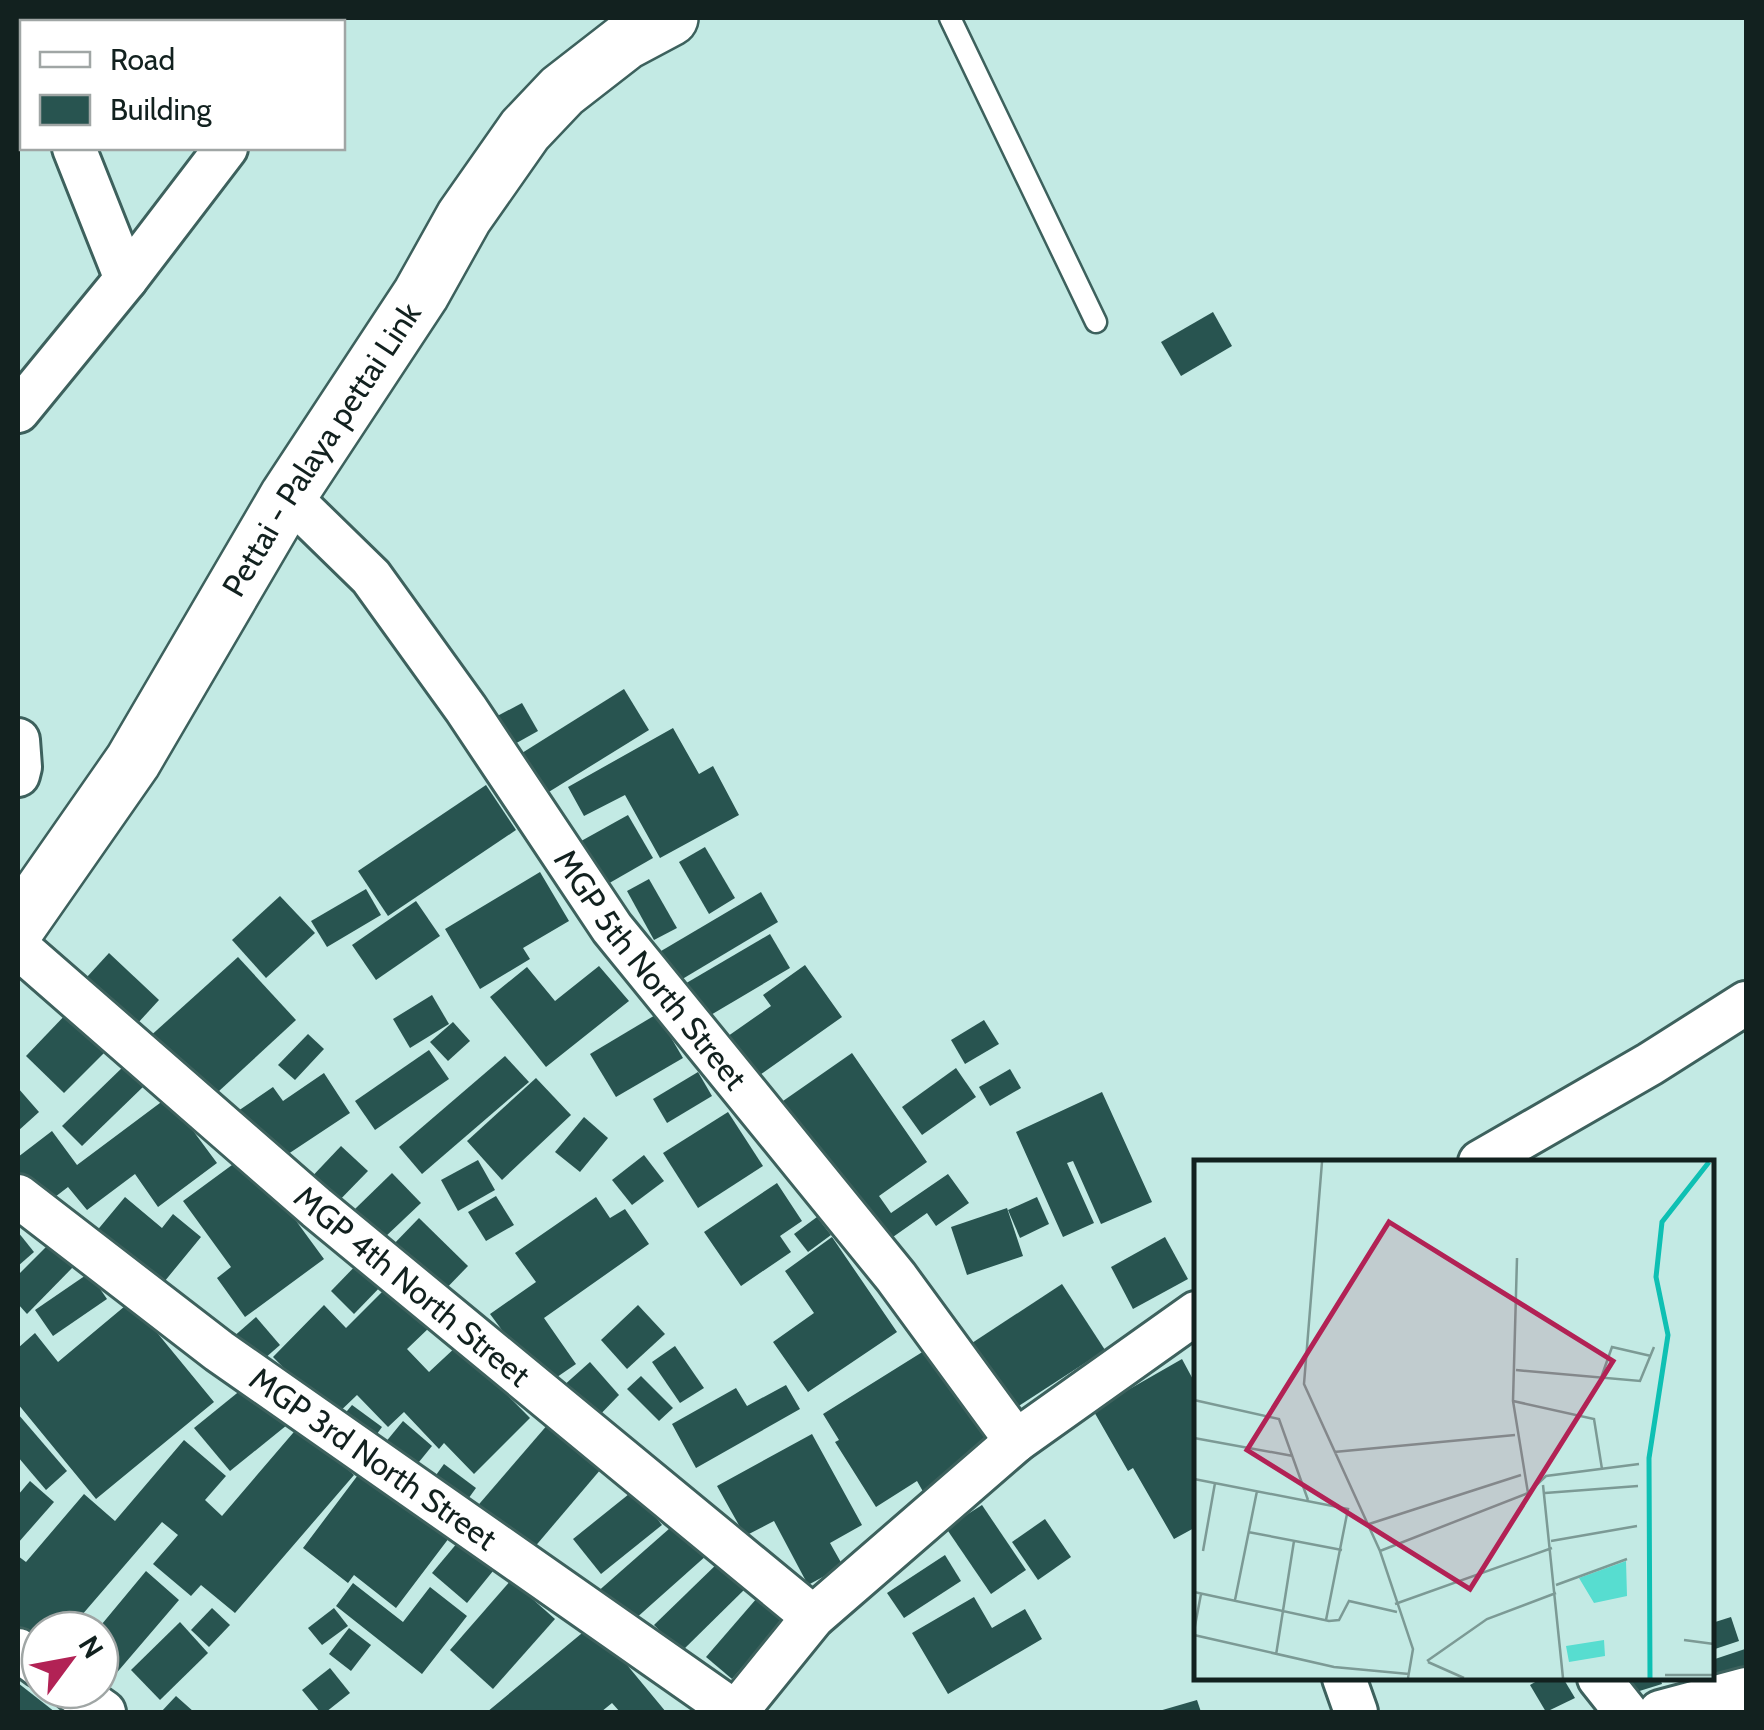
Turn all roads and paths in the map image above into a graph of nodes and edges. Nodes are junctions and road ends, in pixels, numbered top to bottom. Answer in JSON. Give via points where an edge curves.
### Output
{"nodes":[{"id":1,"x":670,"y":18,"type":"edge"},
{"id":2,"x":950,"y":18,"type":"edge"},
{"id":3,"x":75,"y":150,"type":"edge"},
{"id":4,"x":224,"y":150,"type":"edge"},
{"id":5,"x":126,"y":278,"type":"junction"},
{"id":6,"x":1096,"y":322,"type":"dead end"},
{"id":7,"x":18,"y":411,"type":"edge"},
{"id":8,"x":288,"y":496,"type":"junction"},
{"id":9,"x":18,"y":740,"type":"edge"},
{"id":10,"x":18,"y":775,"type":"edge"},
{"id":11,"x":18,"y":926,"type":"edge"},
{"id":12,"x":18,"y":947,"type":"edge"},
{"id":13,"x":1746,"y":1003,"type":"edge"},
{"id":14,"x":1483,"y":1160,"type":"edge"},
{"id":15,"x":18,"y":1196,"type":"edge"},
{"id":16,"x":1194,"y":1317,"type":"edge"},
{"id":17,"x":1016,"y":1440,"type":"junction"},
{"id":18,"x":813,"y":1617,"type":"junction"},
{"id":19,"x":1345,"y":1680,"type":"edge"},
{"id":20,"x":1601,"y":1680,"type":"edge"},
{"id":21,"x":1746,"y":1690,"type":"edge"},
{"id":22,"x":736,"y":1712,"type":"edge"},
{"id":23,"x":1356,"y":1712,"type":"edge"},
{"id":24,"x":1626,"y":1712,"type":"edge"},
{"id":25,"x":1660,"y":1712,"type":"edge"}],
"edges":[{"from":1,"to":8,"type":"street","name":"Pettai - Palaya pettai Link","via":[[625,42],[525,130]]},
{"from":2,"to":6,"type":"lane"},
{"from":3,"to":5,"type":"street"},
{"from":4,"to":5,"type":"street"},
{"from":5,"to":7,"type":"street"},
{"from":8,"to":11,"type":"street","name":"Pettai - Palaya pettai Link","via":[[133,761]]},
{"from":8,"to":17,"type":"street","name":"MGP 5th North Street","via":[[371,576],[612,928],[896,1277]]},
{"from":9,"to":10,"type":"street"},
{"from":12,"to":18,"type":"street","name":"MGP 4th North Street","via":[[317,1208]]},
{"from":13,"to":14,"type":"street"},
{"from":15,"to":22,"type":"street","name":"MGP 3rd North Street","via":[[219,1351]]},
{"from":16,"to":17,"type":"street"},
{"from":17,"to":18,"type":"street"},
{"from":18,"to":22,"type":"street"},
{"from":19,"to":23,"type":"street"},
{"from":20,"to":24,"type":"street"},
{"from":21,"to":25,"type":"street"}]}
